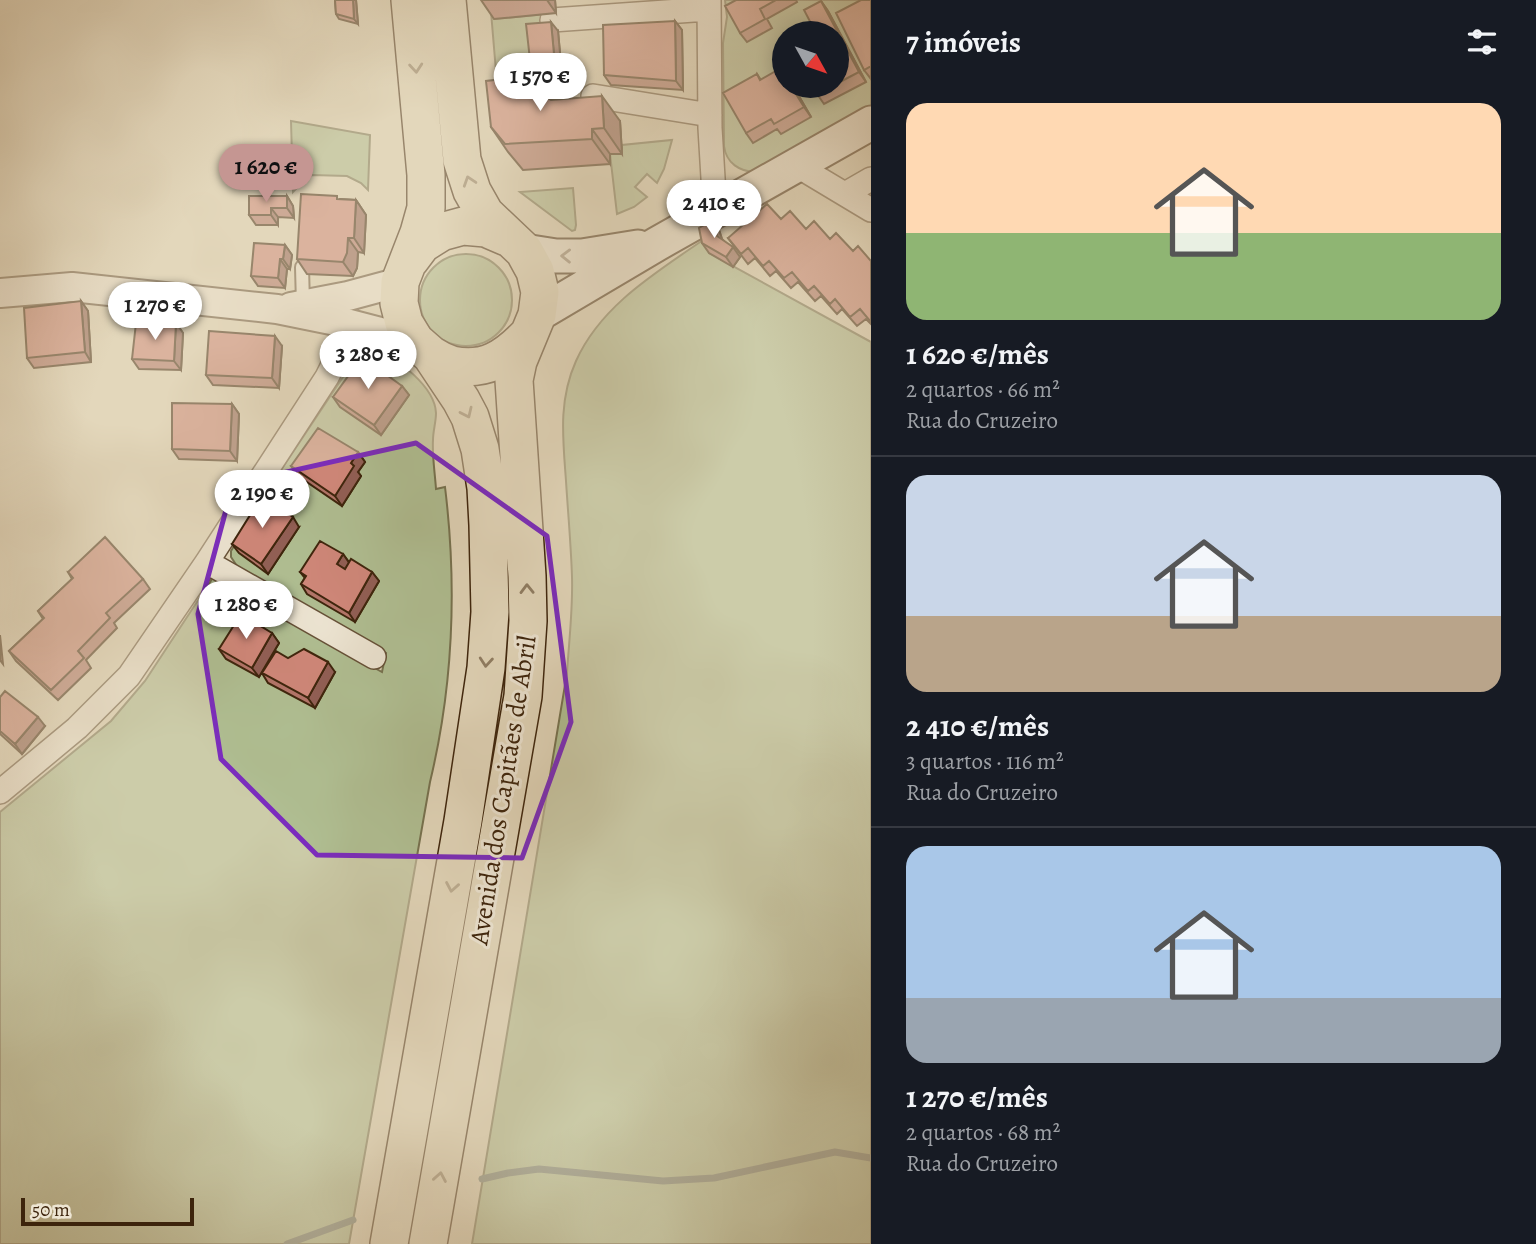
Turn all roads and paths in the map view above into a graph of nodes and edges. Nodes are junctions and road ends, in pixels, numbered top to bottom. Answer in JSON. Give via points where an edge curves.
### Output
{"nodes":[{"id":1,"x":410,"y":0,"type":"edge"},
{"id":2,"x":447,"y":0,"type":"edge"},
{"id":3,"x":708,"y":4,"type":"edge"},
{"id":4,"x":552,"y":20,"type":"edge"},
{"id":5,"x":593,"y":96,"type":"edge"},
{"id":6,"x":710,"y":115,"type":"junction"},
{"id":7,"x":871,"y":123,"type":"edge"},
{"id":8,"x":796,"y":165,"type":"junction"},
{"id":9,"x":871,"y":179,"type":"edge"},
{"id":10,"x":845,"y":194,"type":"junction"},
{"id":11,"x":871,"y":210,"type":"edge"},
{"id":12,"x":715,"y":211,"type":"junction"},
{"id":13,"x":515,"y":244,"type":"junction"},
{"id":14,"x":657,"y":244,"type":"junction"},
{"id":15,"x":302,"y":267,"type":"edge"},
{"id":16,"x":404,"y":272,"type":"junction"},
{"id":17,"x":0,"y":293,"type":"edge"},
{"id":18,"x":290,"y":307,"type":"junction"},
{"id":19,"x":346,"y":323,"type":"junction"},
{"id":20,"x":533,"y":325,"type":"junction"},
{"id":21,"x":423,"y":348,"type":"junction"},
{"id":22,"x":207,"y":562,"type":"junction"},
{"id":23,"x":374,"y":657,"type":"dead end"},
{"id":24,"x":0,"y":792,"type":"edge"},
{"id":25,"x":389,"y":1244,"type":"edge"},
{"id":26,"x":428,"y":1244,"type":"edge"}],
"edges":[{"from":1,"to":16,"type":"main road","name":"Avenida dos Capitães de Abril","one_way":true,"via":[[426,208]]},
{"from":13,"to":2,"type":"main road","name":"Avenida dos Capitães de Abril","one_way":true,"via":[[485,214],[462,160]]},
{"from":3,"to":4,"type":"street"},
{"from":3,"to":6,"type":"street"},
{"from":5,"to":6,"type":"street"},
{"from":6,"to":12,"type":"street"},
{"from":7,"to":8,"type":"main road"},
{"from":8,"to":10,"type":"street"},
{"from":8,"to":12,"type":"main road"},
{"from":9,"to":10,"type":"street"},
{"from":10,"to":11,"type":"street"},
{"from":12,"to":14,"type":"main road"},
{"from":14,"to":13,"type":"main road","one_way":true,"via":[[582,256],[555,256]]},
{"from":13,"to":16,"type":"main road","via":[[486,228],[463,226],[422,244]]},
{"from":13,"to":20,"type":"main road","name":"Avenida dos Capitães de Abril","via":[[535,271],[540,292]]},
{"from":14,"to":20,"type":"main road"},
{"from":15,"to":18,"type":"lane"},
{"from":16,"to":18,"type":"street","via":[[348,296]]},
{"from":16,"to":21,"type":"main road","name":"Avenida dos Capitães de Abril","via":[[399,303],[404,323]]},
{"from":17,"to":18,"type":"street","via":[[72,287]]},
{"from":18,"to":19,"type":"street"},
{"from":19,"to":21,"type":"street"},
{"from":19,"to":22,"type":"street","via":[[340,353],[327,377]]},
{"from":20,"to":21,"type":"main road","via":[[513,351],[472,367],[451,365]]},
{"from":26,"to":20,"type":"main road","name":"Avenida dos Capitães de Abril","one_way":true,"via":[[523,695],[527,576],[514,388],[518,360]]},
{"from":21,"to":25,"type":"main road","name":"Avenida dos Capitães de Abril","one_way":true,"via":[[470,417],[480,449],[490,612],[463,821]]},
{"from":22,"to":23,"type":"street"},
{"from":22,"to":24,"type":"street","via":[[129,676],[78,728]]}]}
